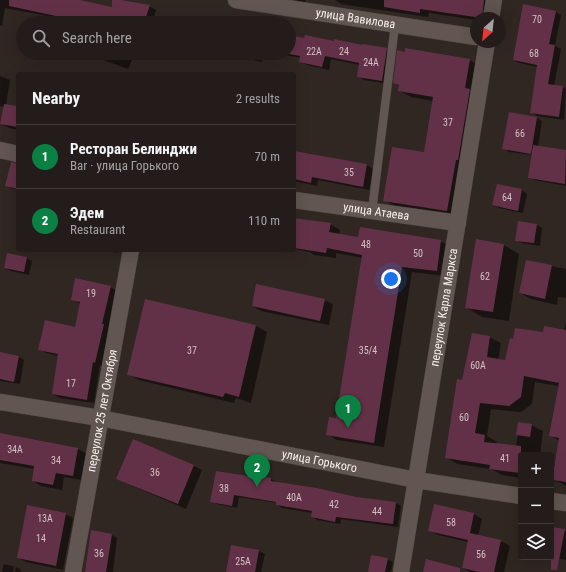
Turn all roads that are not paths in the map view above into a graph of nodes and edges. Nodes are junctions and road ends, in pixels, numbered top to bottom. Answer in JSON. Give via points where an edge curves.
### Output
{"nodes":[{"id":1,"x":236,"y":0,"type":"edge"},
{"id":2,"x":494,"y":0,"type":"edge"},
{"id":3,"x":492,"y":12,"type":"edge"},
{"id":4,"x":395,"y":24,"type":"junction"},
{"id":5,"x":470,"y":36,"type":"edge"},
{"id":6,"x":486,"y":48,"type":"edge"},
{"id":7,"x":0,"y":150,"type":"edge"},
{"id":8,"x":16,"y":154,"type":"edge"},
{"id":9,"x":296,"y":200,"type":"edge"},
{"id":10,"x":372,"y":211,"type":"junction"},
{"id":11,"x":458,"y":223,"type":"junction"},
{"id":12,"x":131,"y":252,"type":"edge"},
{"id":13,"x":0,"y":402,"type":"edge"},
{"id":14,"x":100,"y":418,"type":"junction"},
{"id":15,"x":416,"y":480,"type":"junction"},
{"id":16,"x":518,"y":496,"type":"edge"},
{"id":17,"x":554,"y":501,"type":"edge"},
{"id":18,"x":566,"y":503,"type":"edge"},
{"id":19,"x":73,"y":572,"type":"edge"},
{"id":20,"x":400,"y":572,"type":"edge"}],
"edges":[{"from":1,"to":4,"type":"street","name":"улица Вавилова"},
{"from":2,"to":3,"type":"street"},
{"from":4,"to":5,"type":"street","name":"улица Вавилова"},
{"from":4,"to":10,"type":"lane"},
{"from":6,"to":11,"type":"street","name":"переулок Карла Маркса"},
{"from":7,"to":8,"type":"street"},
{"from":9,"to":10,"type":"street","name":"улица Атаева"},
{"from":10,"to":11,"type":"street","name":"улица Атаева"},
{"from":11,"to":15,"type":"street","name":"переулок Карла Маркса"},
{"from":12,"to":14,"type":"street","name":"переулок 25 лет Октября"},
{"from":13,"to":14,"type":"street","name":"улица Горького"},
{"from":14,"to":15,"type":"street","name":"улица Горького"},
{"from":14,"to":19,"type":"street","name":"переулок 25 лет Октября"},
{"from":15,"to":16,"type":"street","name":"улица Горького"},
{"from":15,"to":20,"type":"street","name":"переулок Карла Маркса"},
{"from":17,"to":18,"type":"street"}]}
